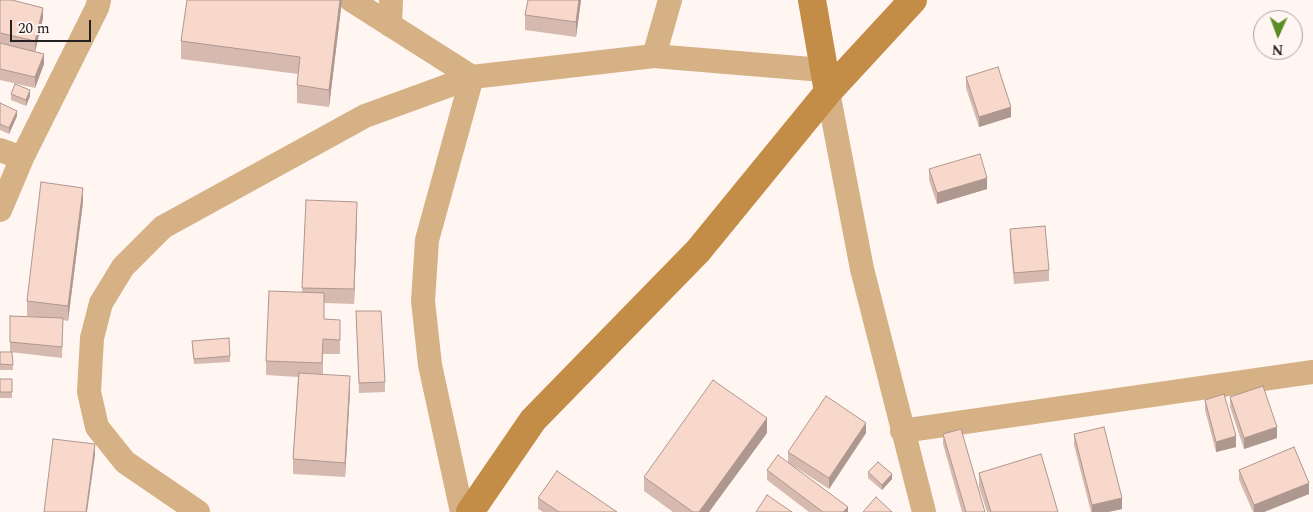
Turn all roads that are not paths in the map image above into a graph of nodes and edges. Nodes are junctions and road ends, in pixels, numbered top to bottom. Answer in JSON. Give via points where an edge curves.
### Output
{"nodes":[{"id":1,"x":99,"y":0,"type":"edge"},
{"id":2,"x":351,"y":0,"type":"edge"},
{"id":3,"x":391,"y":0,"type":"edge"},
{"id":4,"x":670,"y":0,"type":"edge"},
{"id":5,"x":812,"y":0,"type":"edge"},
{"id":6,"x":913,"y":0,"type":"edge"},
{"id":7,"x":390,"y":25,"type":"junction"},
{"id":8,"x":654,"y":56,"type":"junction"},
{"id":9,"x":472,"y":77,"type":"junction"},
{"id":10,"x":826,"y":81,"type":"junction"},
{"id":11,"x":0,"y":150,"type":"edge"},
{"id":12,"x":22,"y":158,"type":"junction"},
{"id":13,"x":0,"y":210,"type":"edge"},
{"id":14,"x":1313,"y":372,"type":"edge"},
{"id":15,"x":902,"y":431,"type":"junction"},
{"id":16,"x":198,"y":512,"type":"edge"},
{"id":17,"x":462,"y":512,"type":"edge"},
{"id":18,"x":470,"y":512,"type":"edge"},
{"id":19,"x":924,"y":512,"type":"edge"}],
"edges":[{"from":1,"to":12,"type":"street"},
{"from":2,"to":7,"type":"street"},
{"from":3,"to":7,"type":"street"},
{"from":4,"to":8,"type":"street"},
{"from":5,"to":10,"type":"street"},
{"from":6,"to":10,"type":"street"},
{"from":7,"to":9,"type":"street"},
{"from":8,"to":9,"type":"street"},
{"from":8,"to":10,"type":"street"},
{"from":9,"to":16,"type":"street","via":[[365,116],[163,227],[123,267],[101,303],[92,338],[89,392],[97,427],[125,462]]},
{"from":9,"to":17,"type":"street","via":[[427,240],[423,301],[430,366]]},
{"from":10,"to":15,"type":"street","via":[[862,269]]},
{"from":10,"to":18,"type":"street","via":[[698,251],[533,420]]},
{"from":11,"to":12,"type":"street"},
{"from":12,"to":13,"type":"street"},
{"from":14,"to":15,"type":"street"},
{"from":15,"to":19,"type":"street"}]}
